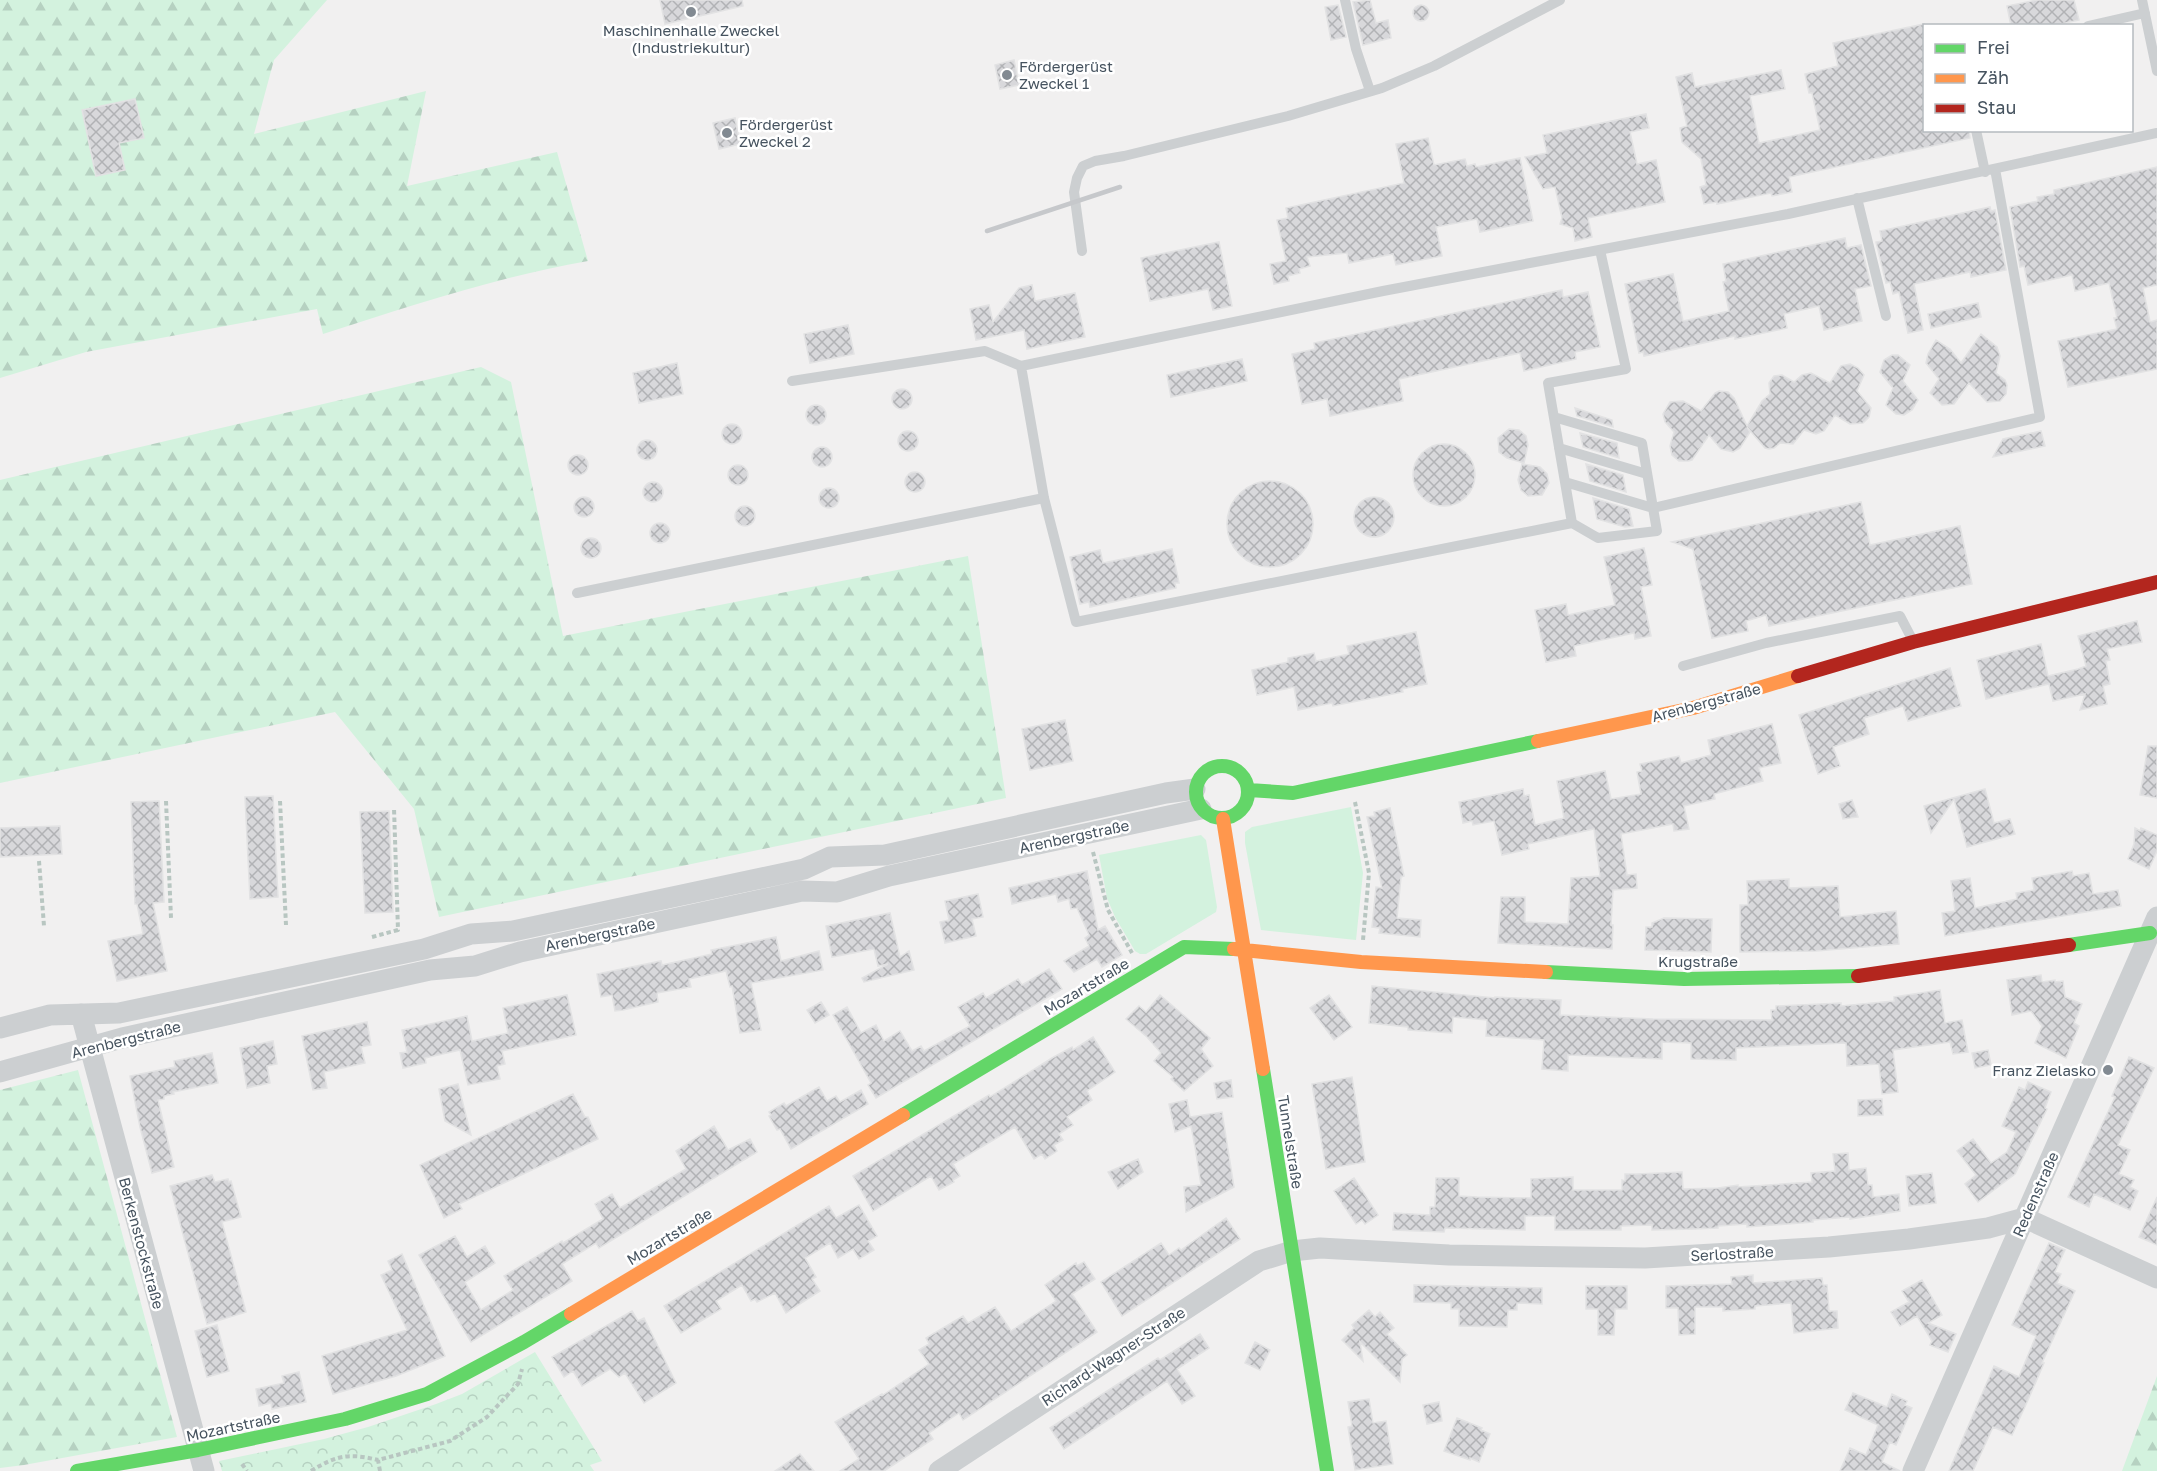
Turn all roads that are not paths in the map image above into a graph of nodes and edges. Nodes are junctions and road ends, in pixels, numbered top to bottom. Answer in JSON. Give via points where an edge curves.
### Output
{"nodes":[{"id":1,"x":1344,"y":0,"type":"edge"},
{"id":2,"x":1560,"y":0,"type":"edge"},
{"id":3,"x":2142,"y":0,"type":"edge"},
{"id":4,"x":2145,"y":13,"type":"junction"},
{"id":5,"x":2097,"y":24,"type":"edge"},
{"id":6,"x":2157,"y":71,"type":"edge"},
{"id":7,"x":1370,"y":91,"type":"junction"},
{"id":8,"x":1977,"y":132,"type":"edge"},
{"id":9,"x":2157,"y":133,"type":"edge"},
{"id":10,"x":1990,"y":170,"type":"junction"},
{"id":11,"x":1857,"y":198,"type":"junction"},
{"id":12,"x":1600,"y":250,"type":"junction"},
{"id":13,"x":1082,"y":251,"type":"dead end"},
{"id":14,"x":1886,"y":316,"type":"dead end"},
{"id":15,"x":1021,"y":366,"type":"junction"},
{"id":16,"x":792,"y":381,"type":"dead end"},
{"id":17,"x":1554,"y":417,"type":"junction"},
{"id":18,"x":1559,"y":448,"type":"junction"},
{"id":19,"x":1647,"y":474,"type":"junction"},
{"id":20,"x":1565,"y":482,"type":"junction"},
{"id":21,"x":1044,"y":498,"type":"junction"},
{"id":22,"x":1653,"y":508,"type":"junction"},
{"id":23,"x":1572,"y":523,"type":"junction"},
{"id":24,"x":2157,"y":582,"type":"edge"},
{"id":25,"x":577,"y":593,"type":"dead end"},
{"id":26,"x":1913,"y":642,"type":"junction"},
{"id":27,"x":1683,"y":666,"type":"dead end"},
{"id":28,"x":1249,"y":790,"type":"junction"},
{"id":29,"x":1198,"y":799,"type":"junction"},
{"id":30,"x":1223,"y":819,"type":"junction"},
{"id":31,"x":2154,"y":925,"type":"edge"},
{"id":32,"x":1243,"y":949,"type":"junction"},
{"id":33,"x":81,"y":1014,"type":"junction"},
{"id":34,"x":0,"y":1028,"type":"edge"},
{"id":35,"x":89,"y":1048,"type":"junction"},
{"id":36,"x":0,"y":1072,"type":"edge"},
{"id":37,"x":2025,"y":1218,"type":"junction"},
{"id":38,"x":1292,"y":1251,"type":"junction"},
{"id":39,"x":2157,"y":1278,"type":"edge"},
{"id":40,"x":198,"y":1450,"type":"junction"},
{"id":41,"x":76,"y":1471,"type":"edge"},
{"id":42,"x":204,"y":1471,"type":"edge"},
{"id":43,"x":939,"y":1471,"type":"edge"},
{"id":44,"x":1327,"y":1471,"type":"edge"},
{"id":45,"x":1913,"y":1471,"type":"edge"}],
"edges":[{"from":1,"to":7,"type":"lane"},
{"from":2,"to":7,"type":"lane","via":[[1434,66]]},
{"from":3,"to":4,"type":"lane"},
{"from":4,"to":5,"type":"lane"},
{"from":4,"to":6,"type":"lane"},
{"from":7,"to":13,"type":"lane","via":[[1288,116],[1083,166],[1074,192]]},
{"from":8,"to":10,"type":"lane"},
{"from":9,"to":10,"type":"lane"},
{"from":10,"to":11,"type":"lane"},
{"from":10,"to":22,"type":"lane","via":[[2040,417]]},
{"from":11,"to":12,"type":"lane"},
{"from":11,"to":14,"type":"lane"},
{"from":12,"to":15,"type":"lane"},
{"from":12,"to":17,"type":"lane","via":[[1626,369],[1548,383]]},
{"from":15,"to":16,"type":"lane","via":[[985,351]]},
{"from":15,"to":21,"type":"lane"},
{"from":17,"to":18,"type":"lane"},
{"from":17,"to":19,"type":"lane","via":[[1642,443]]},
{"from":18,"to":19,"type":"lane"},
{"from":18,"to":20,"type":"lane"},
{"from":19,"to":22,"type":"lane"},
{"from":20,"to":22,"type":"lane"},
{"from":20,"to":23,"type":"lane"},
{"from":21,"to":23,"type":"lane","via":[[1076,622]]},
{"from":21,"to":25,"type":"lane"},
{"from":22,"to":23,"type":"lane","via":[[1657,531],[1598,538]]},
{"from":24,"to":26,"type":"street","name":"Arenbergstraße"},
{"from":26,"to":27,"type":"lane","via":[[1900,616],[1766,643]]},
{"from":26,"to":28,"type":"street","name":"Arenbergstraße","via":[[1693,708],[1293,793]]},
{"from":28,"to":29,"type":"street","via":[[1245,778],[1235,768],[1210,767],[1201,775]]},
{"from":28,"to":30,"type":"street","via":[[1245,805]]},
{"from":29,"to":30,"type":"street","via":[[1211,816]]},
{"from":29,"to":33,"type":"street","name":"Arenbergstraße","via":[[1166,794],[885,855],[830,857],[804,869],[513,931],[471,934],[424,949],[119,1013]]},
{"from":29,"to":35,"type":"street","name":"Arenbergstraße","via":[[1089,833],[889,876],[837,892],[802,891]]},
{"from":30,"to":32,"type":"street","name":"Tunnelstraße"},
{"from":31,"to":32,"type":"street","name":"Krugstraße","via":[[1853,977],[1684,979],[1360,962]]},
{"from":31,"to":37,"type":"street","name":"Redenstraße"},
{"from":32,"to":38,"type":"street","name":"Tunnelstraße"},
{"from":32,"to":40,"type":"street","name":"Mozartstraße","via":[[1184,947],[520,1344],[427,1394],[345,1419]]},
{"from":33,"to":34,"type":"street","name":"Arenbergstraße","via":[[50,1015]]},
{"from":33,"to":35,"type":"street","name":"Berkenstockstraße"},
{"from":35,"to":36,"type":"street","name":"Arenbergstraße"},
{"from":35,"to":40,"type":"street","name":"Berkenstockstraße"},
{"from":37,"to":38,"type":"street","name":"Serlostraße","via":[[1989,1228],[1909,1239],[1645,1258],[1449,1255],[1320,1248]]},
{"from":37,"to":39,"type":"street"},
{"from":37,"to":45,"type":"street","name":"Redenstraße"},
{"from":38,"to":43,"type":"street","name":"Richard-Wagner-Straße","via":[[1259,1261]]},
{"from":38,"to":44,"type":"street","name":"Tunnelstraße"},
{"from":40,"to":41,"type":"street","name":"Mozartstraße"},
{"from":40,"to":42,"type":"street","name":"Berkenstockstraße"}]}
